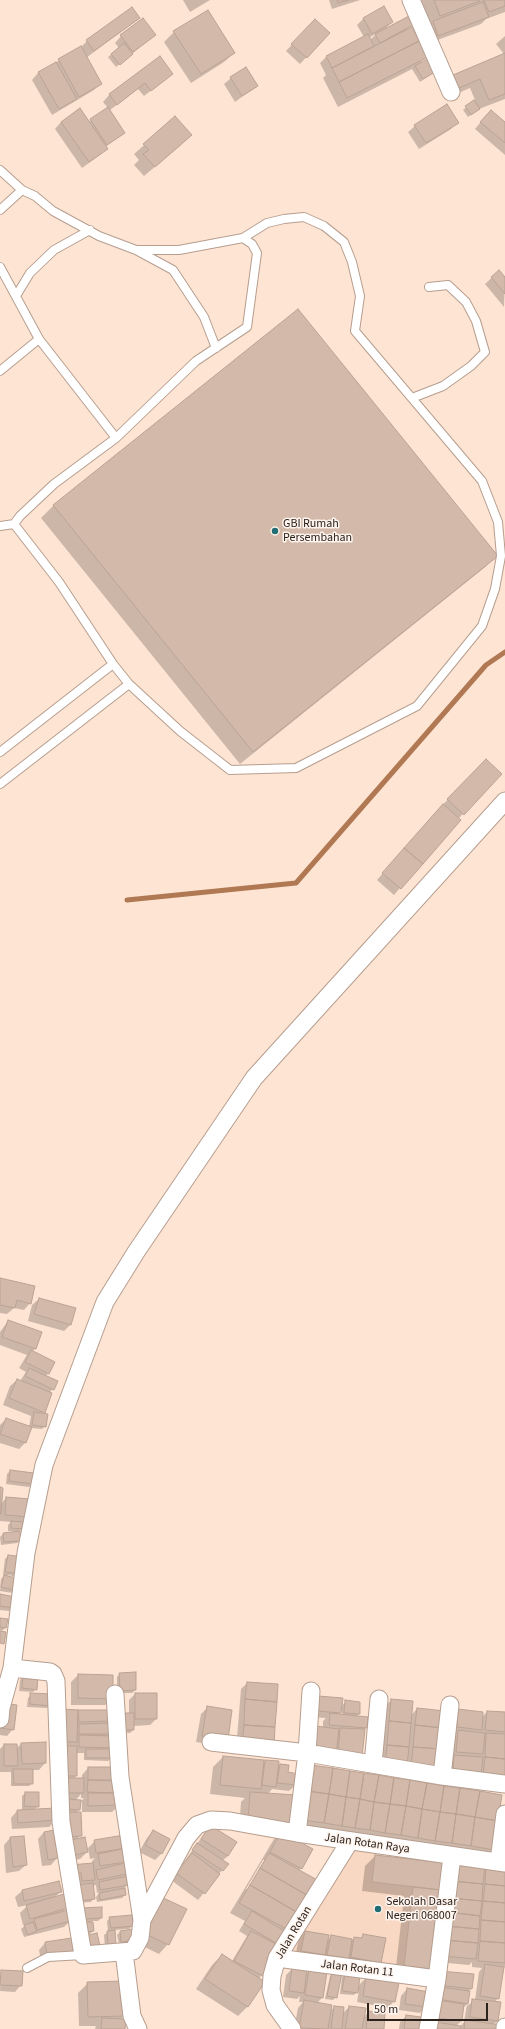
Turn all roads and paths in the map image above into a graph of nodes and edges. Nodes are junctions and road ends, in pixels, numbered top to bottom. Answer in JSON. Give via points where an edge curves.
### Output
{"nodes":[{"id":1,"x":411,"y":0,"type":"edge"},
{"id":2,"x":451,"y":92,"type":"dead end"},
{"id":3,"x":0,"y":170,"type":"edge"},
{"id":4,"x":22,"y":190,"type":"junction"},
{"id":5,"x":0,"y":210,"type":"edge"},
{"id":6,"x":90,"y":230,"type":"junction"},
{"id":7,"x":243,"y":238,"type":"junction"},
{"id":8,"x":136,"y":250,"type":"junction"},
{"id":9,"x":0,"y":268,"type":"edge"},
{"id":10,"x":429,"y":287,"type":"dead end"},
{"id":11,"x":16,"y":296,"type":"junction"},
{"id":12,"x":40,"y":339,"type":"junction"},
{"id":13,"x":216,"y":348,"type":"junction"},
{"id":14,"x":0,"y":371,"type":"edge"},
{"id":15,"x":412,"y":398,"type":"junction"},
{"id":16,"x":116,"y":438,"type":"junction"},
{"id":17,"x":14,"y":524,"type":"junction"},
{"id":18,"x":0,"y":526,"type":"edge"},
{"id":19,"x":113,"y":664,"type":"junction"},
{"id":20,"x":129,"y":684,"type":"junction"},
{"id":21,"x":0,"y":752,"type":"edge"},
{"id":22,"x":0,"y":784,"type":"edge"},
{"id":23,"x":505,"y":801,"type":"edge"},
{"id":24,"x":12,"y":1668,"type":"junction"},
{"id":25,"x":312,"y":1691,"type":"dead end"},
{"id":26,"x":115,"y":1694,"type":"dead end"},
{"id":27,"x":380,"y":1699,"type":"dead end"},
{"id":28,"x":450,"y":1705,"type":"dead end"},
{"id":29,"x":0,"y":1719,"type":"edge"},
{"id":30,"x":211,"y":1742,"type":"dead end"},
{"id":31,"x":307,"y":1753,"type":"junction"},
{"id":32,"x":373,"y":1764,"type":"junction"},
{"id":33,"x":442,"y":1776,"type":"junction"},
{"id":34,"x":505,"y":1784,"type":"edge"},
{"id":35,"x":505,"y":1814,"type":"edge"},
{"id":36,"x":297,"y":1833,"type":"junction"},
{"id":37,"x":350,"y":1841,"type":"junction"},
{"id":38,"x":452,"y":1856,"type":"junction"},
{"id":39,"x":502,"y":1862,"type":"edge"},
{"id":40,"x":142,"y":1920,"type":"junction"},
{"id":41,"x":124,"y":1952,"type":"junction"},
{"id":42,"x":83,"y":1955,"type":"junction"},
{"id":43,"x":277,"y":1958,"type":"junction"},
{"id":44,"x":27,"y":1968,"type":"dead end"},
{"id":45,"x":437,"y":1979,"type":"junction"},
{"id":46,"x":138,"y":2029,"type":"edge"},
{"id":47,"x":292,"y":2029,"type":"edge"},
{"id":48,"x":428,"y":2029,"type":"edge"}],
"edges":[{"from":1,"to":2,"type":"street"},
{"from":3,"to":4,"type":"lane"},
{"from":4,"to":5,"type":"lane"},
{"from":4,"to":6,"type":"lane","via":[[35,196],[53,211]]},
{"from":6,"to":8,"type":"lane"},
{"from":6,"to":11,"type":"lane","via":[[54,250],[30,273]]},
{"from":7,"to":8,"type":"lane","via":[[179,250]]},
{"from":7,"to":13,"type":"lane","via":[[252,244],[257,252],[247,327]]},
{"from":7,"to":15,"type":"lane","via":[[267,223],[304,217],[324,226],[344,242],[360,296],[355,331]]},
{"from":8,"to":13,"type":"lane","via":[[173,270],[204,316]]},
{"from":9,"to":11,"type":"lane"},
{"from":10,"to":15,"type":"lane","via":[[448,285],[466,302],[476,320],[485,352],[471,366],[443,386]]},
{"from":11,"to":12,"type":"lane"},
{"from":12,"to":14,"type":"lane"},
{"from":12,"to":16,"type":"lane"},
{"from":13,"to":16,"type":"lane","via":[[196,361]]},
{"from":15,"to":20,"type":"lane","via":[[482,481],[498,522],[501,556],[495,589],[482,626],[416,706],[296,768],[230,770],[180,731]]},
{"from":16,"to":17,"type":"lane","via":[[54,484]]},
{"from":17,"to":18,"type":"lane"},
{"from":17,"to":19,"type":"lane","via":[[59,582]]},
{"from":19,"to":20,"type":"lane"},
{"from":19,"to":21,"type":"lane"},
{"from":20,"to":22,"type":"lane"},
{"from":23,"to":24,"type":"street","via":[[254,1078],[105,1302],[44,1465],[26,1553]]},
{"from":24,"to":29,"type":"street"},
{"from":24,"to":42,"type":"street","via":[[50,1672],[56,1681],[61,1822]]},
{"from":25,"to":31,"type":"street"},
{"from":26,"to":40,"type":"street","via":[[120,1777]]},
{"from":27,"to":32,"type":"street"},
{"from":28,"to":33,"type":"street"},
{"from":30,"to":31,"type":"street"},
{"from":31,"to":32,"type":"street"},
{"from":31,"to":36,"type":"street"},
{"from":32,"to":33,"type":"street"},
{"from":33,"to":34,"type":"street"},
{"from":35,"to":39,"type":"street"},
{"from":36,"to":37,"type":"street","name":"Jalan Rotan Raya"},
{"from":36,"to":40,"type":"street","name":"Jalan Rotan Raya","via":[[230,1821],[211,1820],[197,1825],[186,1838]]},
{"from":37,"to":38,"type":"street","name":"Jalan Rotan Raya"},
{"from":37,"to":43,"type":"street","name":"Jalan Rotan"},
{"from":38,"to":39,"type":"street","name":"Jalan Rotan Raya"},
{"from":38,"to":45,"type":"street"},
{"from":40,"to":41,"type":"street","via":[[137,1945],[133,1951]]},
{"from":41,"to":42,"type":"street"},
{"from":41,"to":46,"type":"street","via":[[132,2016]]},
{"from":42,"to":44,"type":"lane","via":[[48,1957]]},
{"from":43,"to":45,"type":"street","name":"Jalan Rotan 11"},
{"from":43,"to":47,"type":"street","name":"Jalan Rotan","via":[[271,1990],[276,2005]]},
{"from":45,"to":48,"type":"street"}]}
